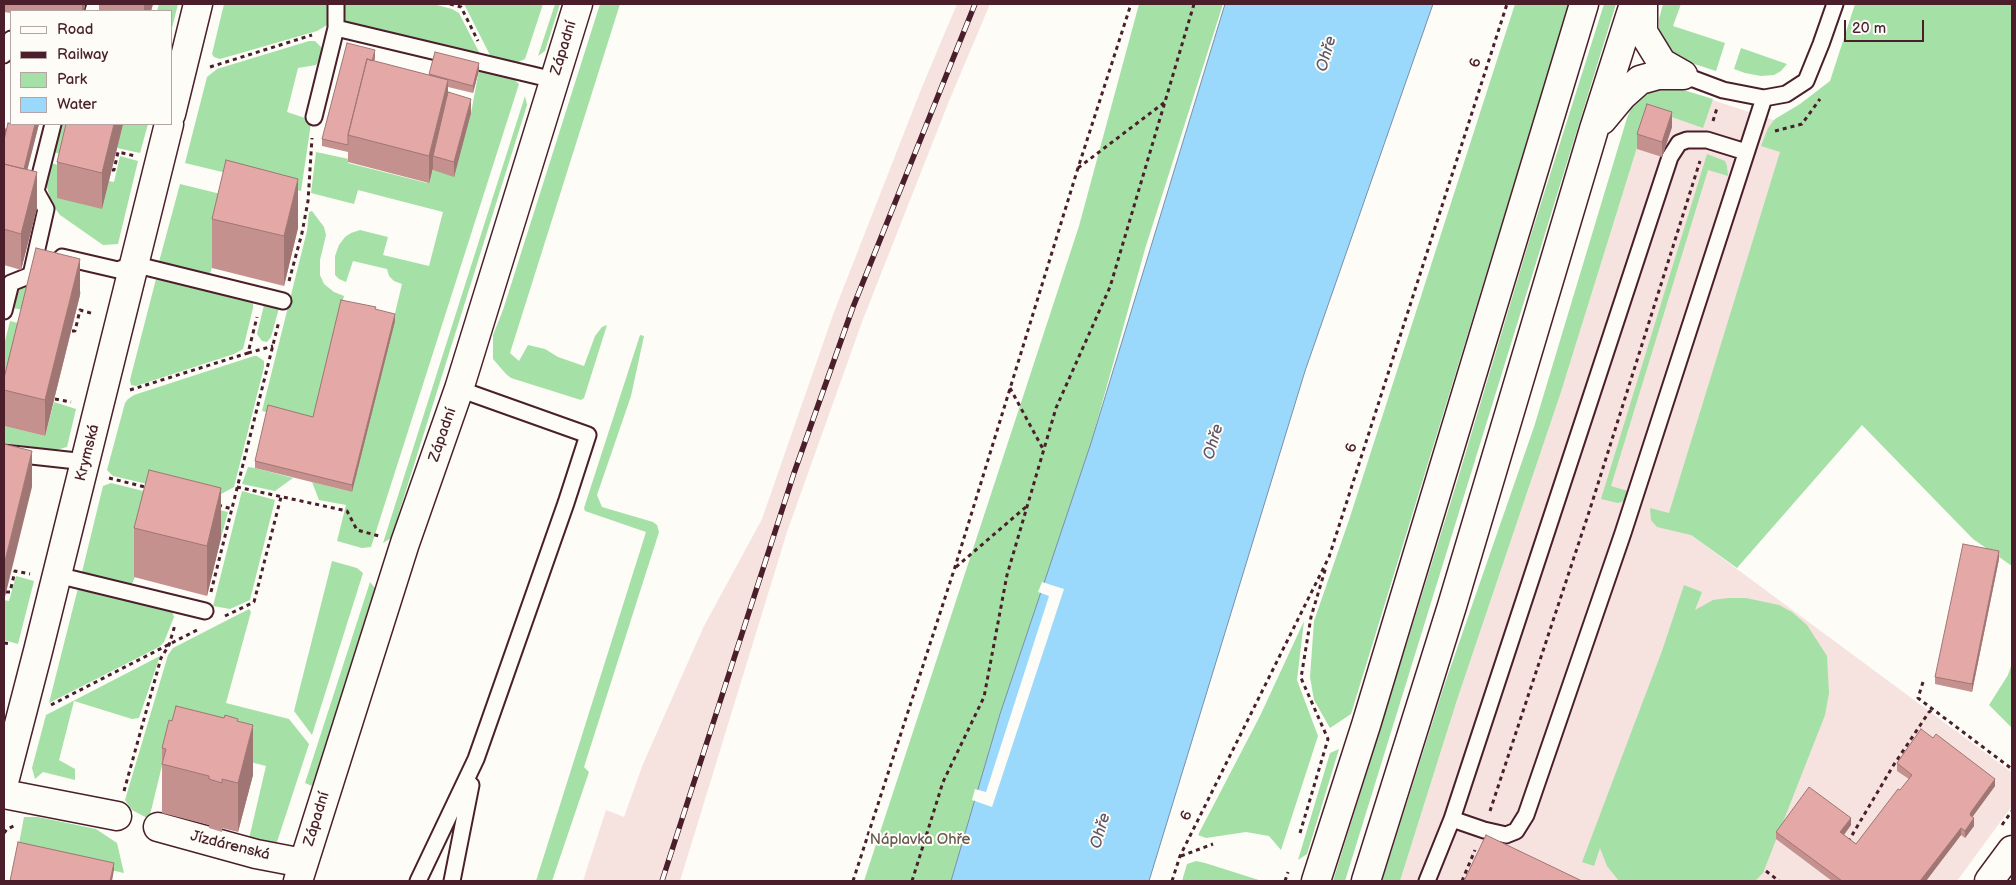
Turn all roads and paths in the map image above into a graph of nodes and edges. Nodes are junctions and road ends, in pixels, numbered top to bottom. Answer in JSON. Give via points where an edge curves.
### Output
{"nodes":[{"id":1,"x":198,"y":4,"type":"edge"},
{"id":2,"x":336,"y":4,"type":"edge"},
{"id":3,"x":450,"y":4,"type":"edge"},
{"id":4,"x":578,"y":4,"type":"edge"},
{"id":5,"x":1131,"y":4,"type":"edge"},
{"id":6,"x":1194,"y":4,"type":"edge"},
{"id":7,"x":1507,"y":4,"type":"edge"},
{"id":8,"x":1584,"y":4,"type":"edge"},
{"id":9,"x":1634,"y":4,"type":"edge"},
{"id":10,"x":1643,"y":4,"type":"edge"},
{"id":11,"x":1835,"y":4,"type":"edge"},
{"id":12,"x":336,"y":28,"type":"junction"},
{"id":13,"x":10,"y":41,"type":"edge"},
{"id":14,"x":4,"y":55,"type":"edge"},
{"id":15,"x":490,"y":64,"type":"junction"},
{"id":16,"x":186,"y":66,"type":"edge"},
{"id":17,"x":1683,"y":75,"type":"junction"},
{"id":18,"x":554,"y":80,"type":"junction"},
{"id":19,"x":1723,"y":90,"type":"junction"},
{"id":20,"x":1764,"y":98,"type":"junction"},
{"id":21,"x":1166,"y":101,"type":"junction"},
{"id":22,"x":172,"y":111,"type":"edge"},
{"id":23,"x":314,"y":117,"type":"joint"},
{"id":24,"x":53,"y":125,"type":"edge"},
{"id":25,"x":169,"y":125,"type":"edge"},
{"id":26,"x":1594,"y":129,"type":"junction"},
{"id":27,"x":1707,"y":140,"type":"junction"},
{"id":28,"x":1746,"y":152,"type":"junction"},
{"id":29,"x":136,"y":156,"type":"dead end"},
{"id":30,"x":1078,"y":168,"type":"junction"},
{"id":31,"x":112,"y":170,"type":"edge"},
{"id":32,"x":37,"y":251,"type":"junction"},
{"id":33,"x":133,"y":264,"type":"junction"},
{"id":34,"x":262,"y":296,"type":"junction"},
{"id":35,"x":283,"y":301,"type":"junction"},
{"id":36,"x":4,"y":311,"type":"edge"},
{"id":37,"x":97,"y":315,"type":"dead end"},
{"id":38,"x":72,"y":331,"type":"edge"},
{"id":39,"x":273,"y":346,"type":"junction"},
{"id":40,"x":248,"y":353,"type":"junction"},
{"id":41,"x":1010,"y":388,"type":"junction"},
{"id":42,"x":459,"y":389,"type":"junction"},
{"id":43,"x":123,"y":393,"type":"dead end"},
{"id":44,"x":55,"y":399,"type":"edge"},
{"id":45,"x":74,"y":402,"type":"dead end"},
{"id":46,"x":1044,"y":449,"type":"junction"},
{"id":47,"x":4,"y":453,"type":"edge"},
{"id":48,"x":93,"y":469,"type":"junction"},
{"id":49,"x":238,"y":487,"type":"junction"},
{"id":50,"x":157,"y":490,"type":"edge"},
{"id":51,"x":214,"y":504,"type":"edge"},
{"id":52,"x":1027,"y":506,"type":"junction"},
{"id":53,"x":232,"y":509,"type":"junction"},
{"id":54,"x":381,"y":536,"type":"dead end"},
{"id":55,"x":1329,"y":557,"type":"junction"},
{"id":56,"x":955,"y":567,"type":"junction"},
{"id":57,"x":45,"y":575,"type":"junction"},
{"id":58,"x":6,"y":592,"type":"edge"},
{"id":59,"x":182,"y":606,"type":"junction"},
{"id":60,"x":206,"y":611,"type":"junction"},
{"id":61,"x":225,"y":616,"type":"dead end"},
{"id":62,"x":1923,"y":682,"type":"dead end"},
{"id":63,"x":1934,"y":709,"type":"junction"},
{"id":64,"x":476,"y":759,"type":"junction"},
{"id":65,"x":2012,"y":769,"type":"edge"},
{"id":66,"x":4,"y":782,"type":"edge"},
{"id":67,"x":4,"y":794,"type":"edge"},
{"id":68,"x":117,"y":816,"type":"joint"},
{"id":69,"x":1452,"y":819,"type":"junction"},
{"id":70,"x":158,"y":827,"type":"dead end"},
{"id":71,"x":1484,"y":830,"type":"junction"},
{"id":72,"x":1298,"y":840,"type":"dead end"},
{"id":73,"x":1213,"y":844,"type":"dead end"},
{"id":74,"x":1847,"y":844,"type":"edge"},
{"id":75,"x":2012,"y":850,"type":"edge"},
{"id":76,"x":1180,"y":856,"type":"junction"},
{"id":77,"x":1291,"y":864,"type":"dead end"},
{"id":78,"x":1766,"y":871,"type":"dead end"},
{"id":79,"x":299,"y":875,"type":"edge"},
{"id":80,"x":418,"y":881,"type":"edge"},
{"id":81,"x":452,"y":881,"type":"edge"},
{"id":82,"x":853,"y":881,"type":"edge"},
{"id":83,"x":912,"y":881,"type":"edge"},
{"id":84,"x":1172,"y":881,"type":"edge"},
{"id":85,"x":1285,"y":881,"type":"edge"},
{"id":86,"x":1316,"y":881,"type":"edge"},
{"id":87,"x":1366,"y":881,"type":"edge"},
{"id":88,"x":1427,"y":881,"type":"edge"},
{"id":89,"x":1462,"y":881,"type":"edge"},
{"id":90,"x":1779,"y":881,"type":"edge"},
{"id":91,"x":1989,"y":881,"type":"edge"}],
"edges":[{"from":1,"to":16,"type":"main road"},
{"from":2,"to":12,"type":"lane"},
{"from":3,"to":15,"type":"path","via":[[461,7]]},
{"from":4,"to":18,"type":"main road","name":"Západní"},
{"from":5,"to":30,"type":"path"},
{"from":6,"to":21,"type":"path"},
{"from":7,"to":55,"type":"path","name":"6"},
{"from":8,"to":86,"type":"main road"},
{"from":9,"to":26,"type":"main road"},
{"from":10,"to":17,"type":"main road","via":[[1643,32],[1662,63]]},
{"from":11,"to":20,"type":"lane","via":[[1806,81],[1786,94]]},
{"from":12,"to":15,"type":"lane"},
{"from":12,"to":16,"type":"path"},
{"from":12,"to":23,"type":"lane"},
{"from":13,"to":14,"type":"lane"},
{"from":15,"to":18,"type":"lane"},
{"from":16,"to":22,"type":"main road"},
{"from":17,"to":19,"type":"lane"},
{"from":17,"to":26,"type":"main road","via":[[1658,75],[1640,80]]},
{"from":18,"to":42,"type":"main road","name":"Západní"},
{"from":19,"to":20,"type":"lane"},
{"from":19,"to":27,"type":"path"},
{"from":20,"to":28,"type":"lane"},
{"from":21,"to":30,"type":"path"},
{"from":21,"to":46,"type":"path","via":[[1110,287],[1056,408]]},
{"from":23,"to":35,"type":"path","via":[[308,200]]},
{"from":24,"to":32,"type":"lane","via":[[36,191],[46,209]]},
{"from":25,"to":33,"type":"main road","name":"Krymská"},
{"from":26,"to":87,"type":"main road","via":[[1452,606]]},
{"from":27,"to":28,"type":"lane"},
{"from":27,"to":69,"type":"lane","via":[[1679,143],[1670,157]]},
{"from":27,"to":71,"type":"path"},
{"from":28,"to":71,"type":"lane","via":[[1620,542],[1526,815],[1516,831],[1506,834]]},
{"from":29,"to":31,"type":"path","via":[[118,152]]},
{"from":30,"to":41,"type":"path"},
{"from":32,"to":33,"type":"lane","via":[[118,270]]},
{"from":32,"to":36,"type":"lane","via":[[31,275],[11,283]]},
{"from":33,"to":34,"type":"lane"},
{"from":33,"to":48,"type":"main road","name":"Krymská"},
{"from":34,"to":35,"type":"lane"},
{"from":34,"to":40,"type":"path"},
{"from":35,"to":39,"type":"path"},
{"from":37,"to":38,"type":"path","via":[[80,310],[75,331]]},
{"from":39,"to":40,"type":"path"},
{"from":39,"to":49,"type":"path"},
{"from":40,"to":43,"type":"path"},
{"from":41,"to":46,"type":"path"},
{"from":41,"to":56,"type":"path"},
{"from":42,"to":64,"type":"lane","via":[[588,435]]},
{"from":42,"to":79,"type":"main road","name":"Západní","via":[[405,542]]},
{"from":44,"to":45,"type":"path"},
{"from":46,"to":52,"type":"path"},
{"from":47,"to":48,"type":"lane"},
{"from":48,"to":50,"type":"path"},
{"from":48,"to":57,"type":"main road","name":"Krymská"},
{"from":49,"to":53,"type":"path"},
{"from":49,"to":54,"type":"path","via":[[347,511],[356,530]]},
{"from":51,"to":53,"type":"path"},
{"from":52,"to":56,"type":"path"},
{"from":52,"to":83,"type":"path","via":[[1007,575],[984,697],[943,782]]},
{"from":53,"to":60,"type":"path"},
{"from":55,"to":72,"type":"path","via":[[1311,617],[1301,678],[1328,739]]},
{"from":55,"to":76,"type":"path","name":"6"},
{"from":56,"to":82,"type":"path"},
{"from":57,"to":58,"type":"path","via":[[15,571],[10,592]]},
{"from":57,"to":59,"type":"lane"},
{"from":57,"to":66,"type":"main road","name":"Krymská"},
{"from":59,"to":60,"type":"lane"},
{"from":59,"to":68,"type":"path","via":[[169,645],[161,658]]},
{"from":60,"to":61,"type":"path"},
{"from":62,"to":63,"type":"path","via":[[1918,698]]},
{"from":63,"to":65,"type":"path"},
{"from":63,"to":74,"type":"path","via":[[1893,766]]},
{"from":64,"to":80,"type":"lane"},
{"from":64,"to":81,"type":"lane"},
{"from":67,"to":68,"type":"main road"},
{"from":69,"to":71,"type":"lane"},
{"from":69,"to":88,"type":"lane"},
{"from":70,"to":79,"type":"main road","name":"Jízdárenská","via":[[256,854]]},
{"from":71,"to":89,"type":"path"},
{"from":73,"to":76,"type":"path"},
{"from":75,"to":91,"type":"main road"},
{"from":76,"to":84,"type":"path","name":"6"},
{"from":77,"to":85,"type":"path"},
{"from":78,"to":90,"type":"path"}]}
